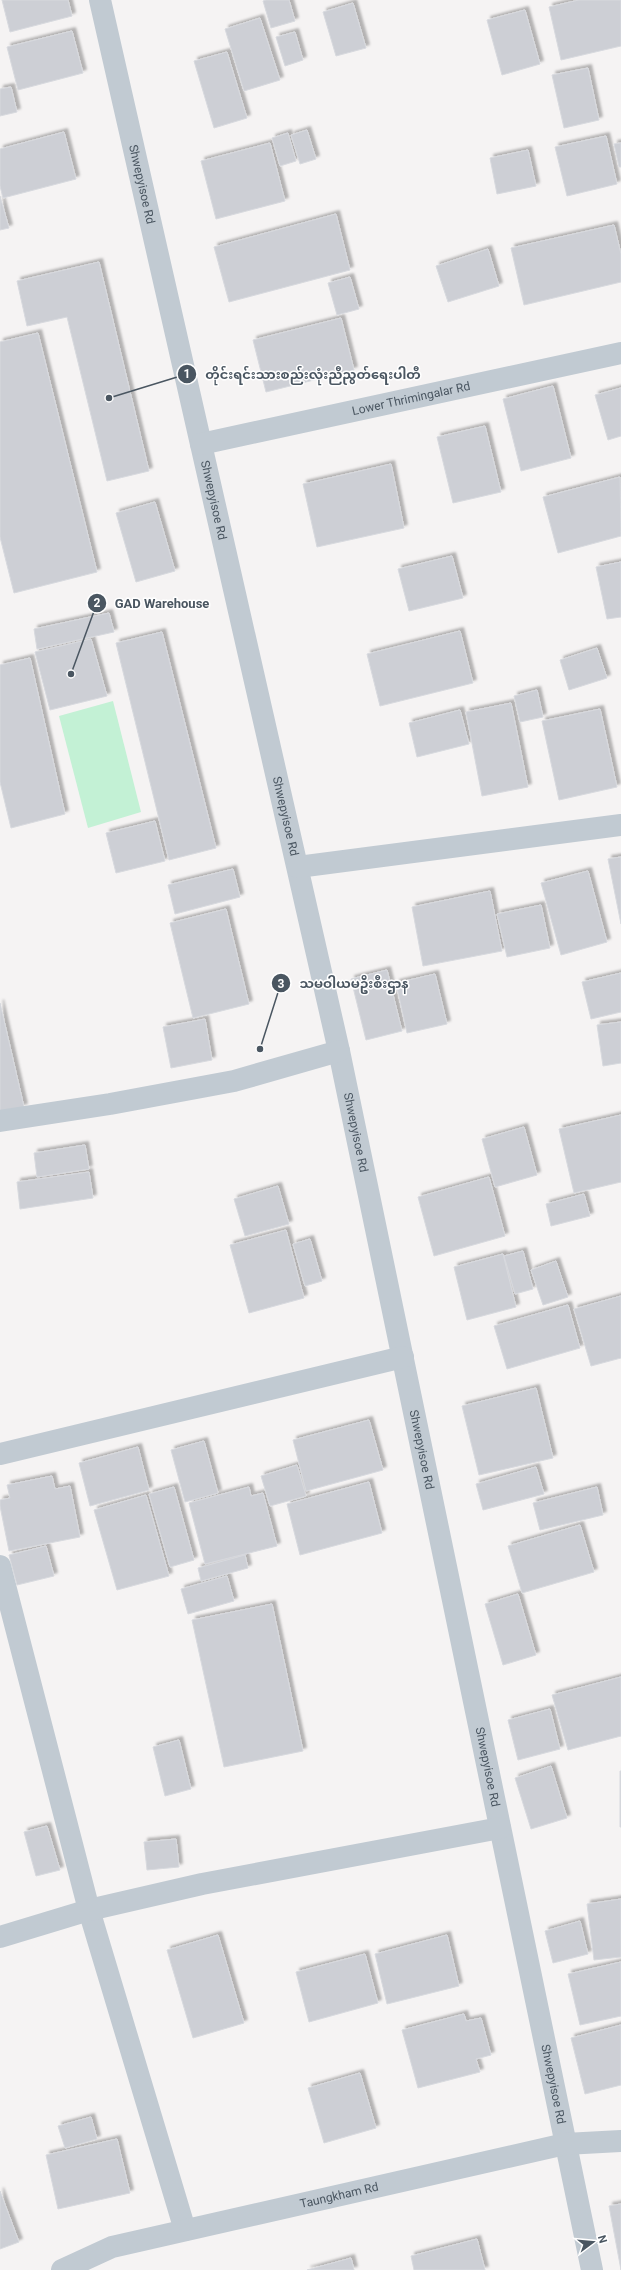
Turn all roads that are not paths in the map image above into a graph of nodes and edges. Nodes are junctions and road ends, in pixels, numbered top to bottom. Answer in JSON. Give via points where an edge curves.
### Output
{"nodes":[{"id":1,"x":100,"y":0,"type":"edge"},
{"id":2,"x":621,"y":352,"type":"edge"},
{"id":3,"x":201,"y":444,"type":"junction"},
{"id":4,"x":621,"y":824,"type":"edge"},
{"id":5,"x":298,"y":867,"type":"junction"},
{"id":6,"x":339,"y":1051,"type":"junction"},
{"id":7,"x":0,"y":1122,"type":"edge"},
{"id":8,"x":403,"y":1357,"type":"junction"},
{"id":9,"x":0,"y":1454,"type":"edge"},
{"id":10,"x":0,"y":1566,"type":"edge"},
{"id":11,"x":500,"y":1828,"type":"junction"},
{"id":12,"x":88,"y":1910,"type":"junction"},
{"id":13,"x":0,"y":1937,"type":"edge"},
{"id":14,"x":621,"y":2141,"type":"edge"},
{"id":15,"x":565,"y":2144,"type":"junction"},
{"id":16,"x":185,"y":2230,"type":"junction"},
{"id":17,"x":62,"y":2270,"type":"edge"},
{"id":18,"x":592,"y":2270,"type":"edge"}],
"edges":[{"from":1,"to":3,"type":"street","name":"Shwepyisoe Rd"},
{"from":2,"to":3,"type":"street","name":"Lower Thrimingalar Rd"},
{"from":3,"to":5,"type":"street","name":"Shwepyisoe Rd"},
{"from":4,"to":5,"type":"street"},
{"from":5,"to":6,"type":"street","name":"Shwepyisoe Rd"},
{"from":6,"to":7,"type":"street","via":[[234,1081]]},
{"from":6,"to":8,"type":"street","name":"Shwepyisoe Rd"},
{"from":8,"to":9,"type":"street"},
{"from":8,"to":11,"type":"street","name":"Shwepyisoe Rd"},
{"from":10,"to":12,"type":"street"},
{"from":11,"to":12,"type":"street","via":[[202,1884]]},
{"from":11,"to":15,"type":"street","name":"Shwepyisoe Rd"},
{"from":12,"to":13,"type":"street"},
{"from":12,"to":16,"type":"street"},
{"from":14,"to":15,"type":"street","name":"Taungkham Rd"},
{"from":15,"to":16,"type":"street","name":"Taungkham Rd"},
{"from":15,"to":18,"type":"street","name":"Shwepyisoe Rd"},
{"from":16,"to":17,"type":"street","name":"Taungkham Rd","via":[[112,2247]]}]}
